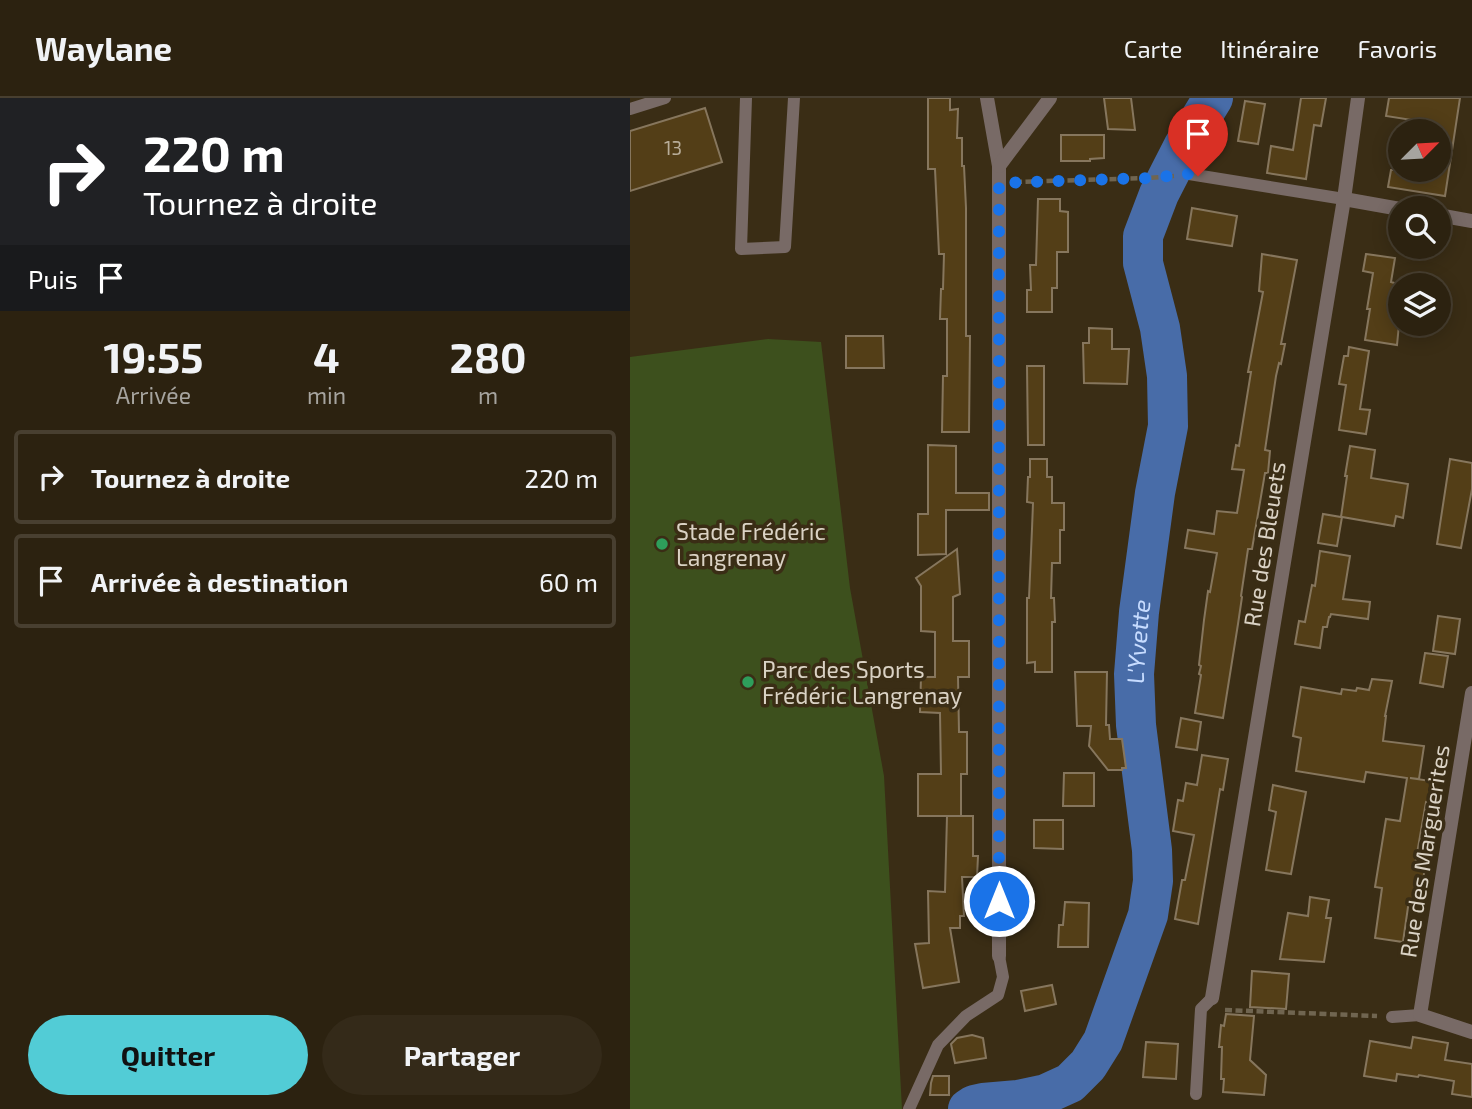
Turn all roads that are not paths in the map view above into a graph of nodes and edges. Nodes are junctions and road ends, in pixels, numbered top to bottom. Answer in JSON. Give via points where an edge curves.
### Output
{"nodes":[{"id":1,"x":665,"y":98,"type":"edge"},
{"id":2,"x":746,"y":98,"type":"edge"},
{"id":3,"x":794,"y":98,"type":"edge"},
{"id":4,"x":987,"y":98,"type":"edge"},
{"id":5,"x":1050,"y":98,"type":"edge"},
{"id":6,"x":1358,"y":98,"type":"edge"},
{"id":7,"x":630,"y":110,"type":"edge"},
{"id":8,"x":999,"y":166,"type":"junction"},
{"id":9,"x":1189,"y":174,"type":"road end"},
{"id":10,"x":1344,"y":200,"type":"junction"},
{"id":11,"x":1388,"y":207,"type":"edge"},
{"id":12,"x":1451,"y":217,"type":"edge"},
{"id":13,"x":1472,"y":221,"type":"edge"},
{"id":14,"x":1472,"y":693,"type":"edge"},
{"id":15,"x":999,"y":956,"type":"joint"},
{"id":16,"x":1212,"y":998,"type":"joint"},
{"id":17,"x":1420,"y":1015,"type":"junction"},
{"id":18,"x":1392,"y":1017,"type":"road end"},
{"id":19,"x":1472,"y":1032,"type":"edge"},
{"id":20,"x":1196,"y":1094,"type":"dead end"},
{"id":21,"x":909,"y":1109,"type":"edge"}],
"edges":[{"from":1,"to":7,"type":"lane"},
{"from":2,"to":3,"type":"lane","via":[[741,248],[785,247]]},
{"from":4,"to":8,"type":"street"},
{"from":5,"to":8,"type":"street"},
{"from":6,"to":10,"type":"street","name":"Rue des Bleuets"},
{"from":8,"to":15,"type":"street"},
{"from":9,"to":10,"type":"lane"},
{"from":10,"to":11,"type":"street"},
{"from":10,"to":16,"type":"street","name":"Rue des Bleuets"},
{"from":12,"to":13,"type":"street"},
{"from":14,"to":17,"type":"street","name":"Rue des Marguerites"},
{"from":15,"to":21,"type":"lane","via":[[1003,977],[998,995],[966,1016],[938,1045]]},
{"from":16,"to":20,"type":"lane","via":[[1201,1009]]},
{"from":17,"to":18,"type":"lane"},
{"from":17,"to":19,"type":"street"}]}
